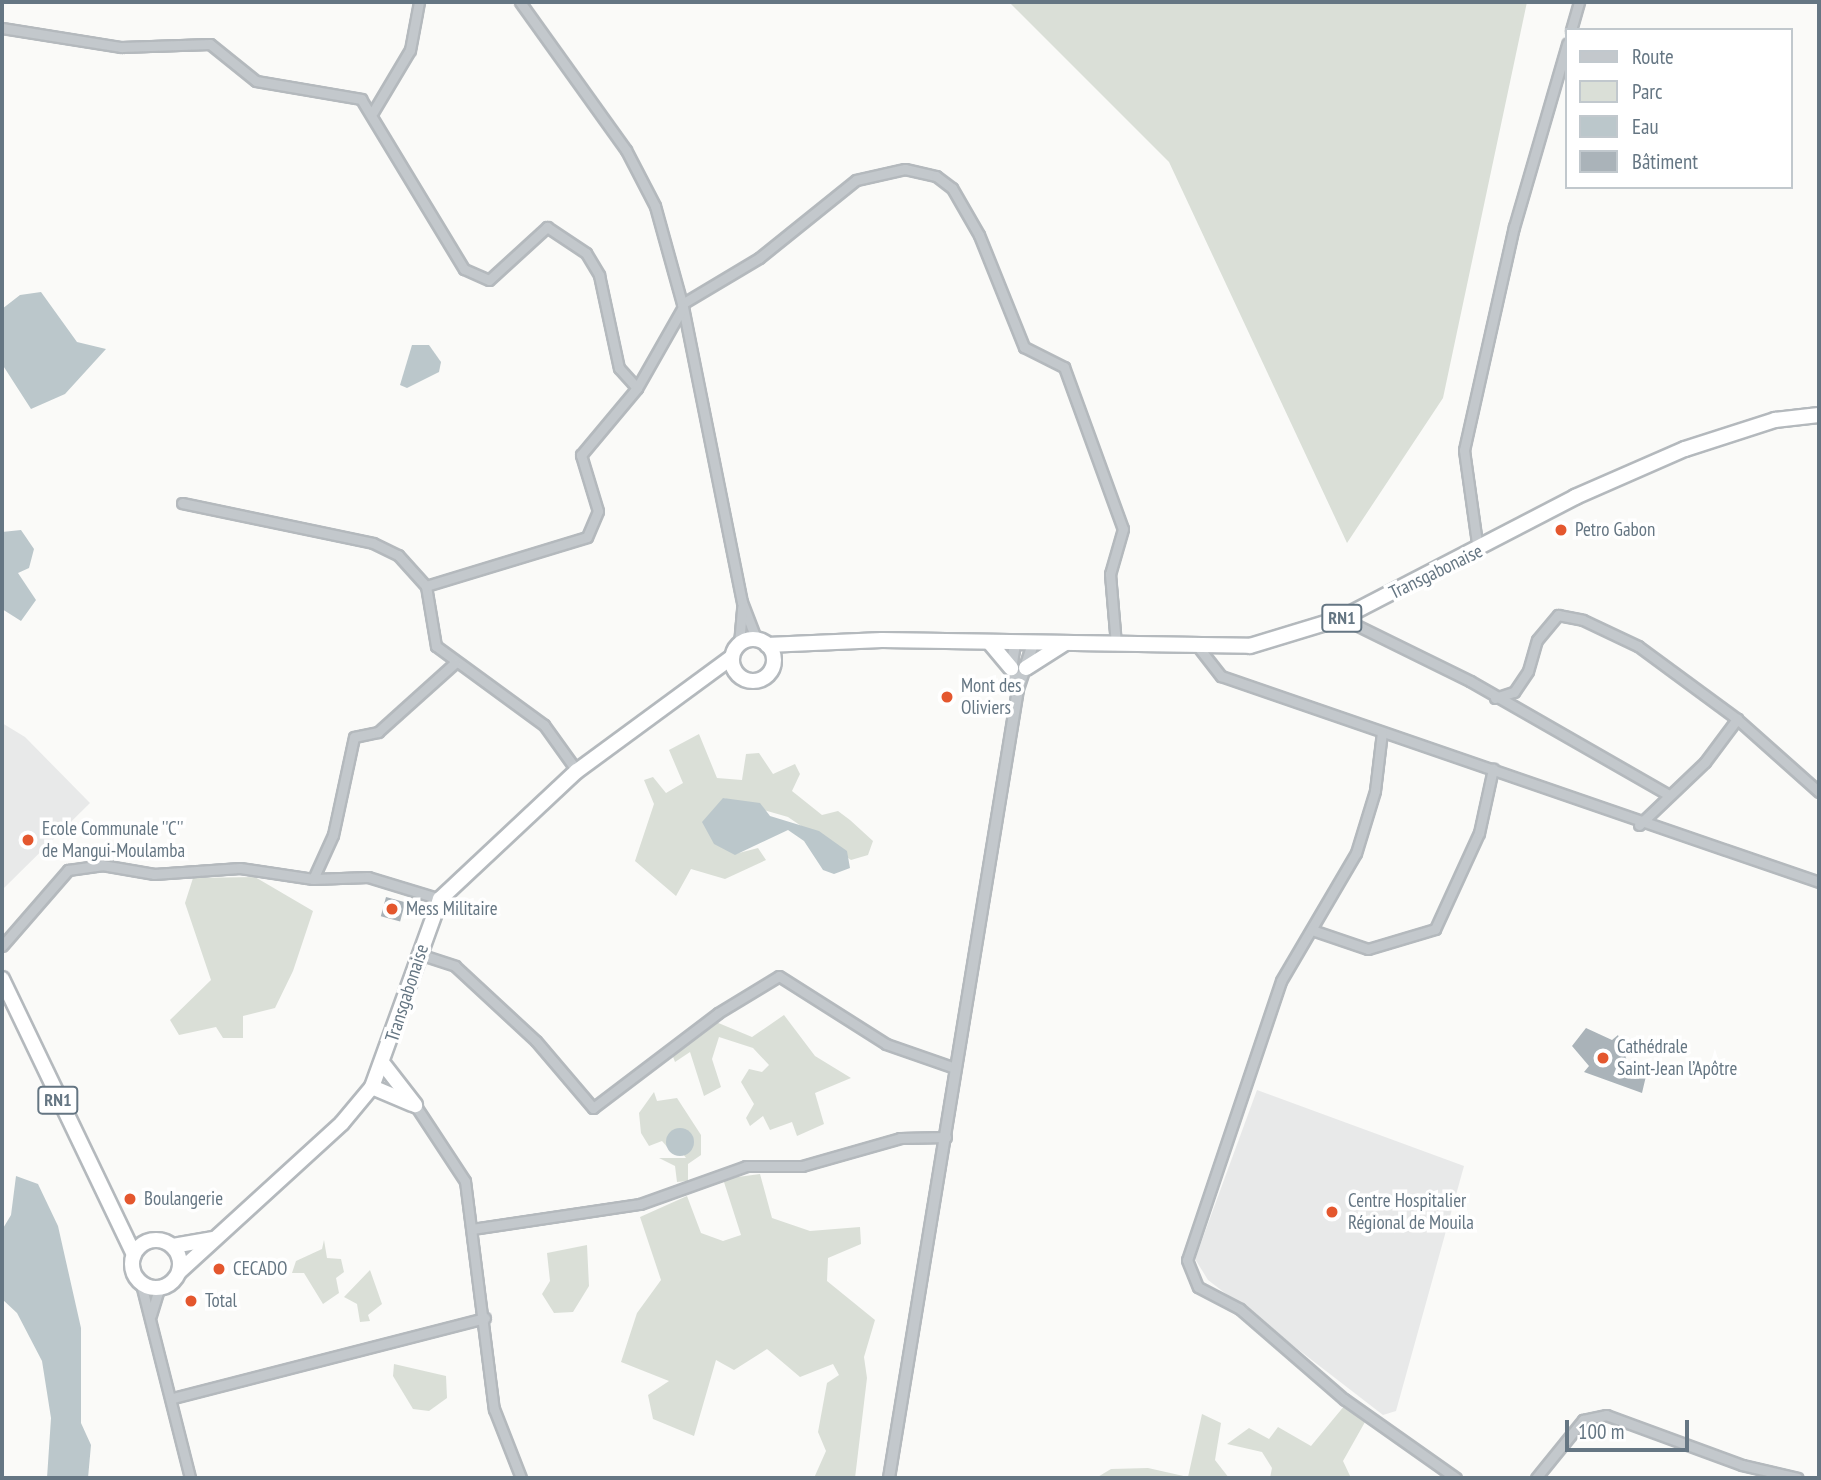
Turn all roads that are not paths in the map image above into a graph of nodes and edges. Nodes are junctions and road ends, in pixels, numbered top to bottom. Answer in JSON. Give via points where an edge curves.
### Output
{"nodes":[{"id":1,"x":419,"y":2,"type":"edge"},
{"id":2,"x":520,"y":2,"type":"edge"},
{"id":3,"x":1580,"y":2,"type":"edge"},
{"id":4,"x":2,"y":28,"type":"edge"},
{"id":5,"x":1572,"y":28,"type":"edge"},
{"id":6,"x":1566,"y":47,"type":"edge"},
{"id":7,"x":373,"y":112,"type":"junction"},
{"id":8,"x":682,"y":306,"type":"junction"},
{"id":9,"x":637,"y":388,"type":"junction"},
{"id":10,"x":1819,"y":415,"type":"edge"},
{"id":11,"x":182,"y":503,"type":"dead end"},
{"id":12,"x":1478,"y":551,"type":"junction"},
{"id":13,"x":426,"y":586,"type":"junction"},
{"id":14,"x":742,"y":602,"type":"junction"},
{"id":15,"x":1342,"y":618,"type":"junction"},
{"id":16,"x":762,"y":642,"type":"junction"},
{"id":17,"x":825,"y":643,"type":"junction"},
{"id":18,"x":990,"y":643,"type":"junction"},
{"id":19,"x":739,"y":644,"type":"junction"},
{"id":20,"x":1015,"y":644,"type":"junction"},
{"id":21,"x":1033,"y":644,"type":"junction"},
{"id":22,"x":1064,"y":644,"type":"junction"},
{"id":23,"x":1116,"y":644,"type":"junction"},
{"id":24,"x":1199,"y":648,"type":"junction"},
{"id":25,"x":732,"y":657,"type":"junction"},
{"id":26,"x":455,"y":663,"type":"junction"},
{"id":27,"x":773,"y":663,"type":"junction"},
{"id":28,"x":1011,"y":668,"type":"junction"},
{"id":29,"x":1026,"y":668,"type":"junction"},
{"id":30,"x":737,"y":674,"type":"junction"},
{"id":31,"x":705,"y":679,"type":"junction"},
{"id":32,"x":1018,"y":690,"type":"junction"},
{"id":33,"x":1495,"y":698,"type":"junction"},
{"id":34,"x":1737,"y":719,"type":"junction"},
{"id":35,"x":1382,"y":732,"type":"junction"},
{"id":36,"x":1493,"y":769,"type":"junction"},
{"id":37,"x":577,"y":771,"type":"junction"},
{"id":38,"x":1819,"y":792,"type":"edge"},
{"id":39,"x":1669,"y":794,"type":"junction"},
{"id":40,"x":1639,"y":825,"type":"junction"},
{"id":41,"x":313,"y":879,"type":"junction"},
{"id":42,"x":1819,"y":883,"type":"edge"},
{"id":43,"x":440,"y":900,"type":"junction"},
{"id":44,"x":1312,"y":930,"type":"junction"},
{"id":45,"x":2,"y":946,"type":"edge"},
{"id":46,"x":419,"y":954,"type":"junction"},
{"id":47,"x":2,"y":979,"type":"edge"},
{"id":48,"x":384,"y":1065,"type":"junction"},
{"id":49,"x":955,"y":1068,"type":"junction"},
{"id":50,"x":372,"y":1087,"type":"junction"},
{"id":51,"x":415,"y":1105,"type":"junction"},
{"id":52,"x":946,"y":1137,"type":"junction"},
{"id":53,"x":119,"y":1219,"type":"junction"},
{"id":54,"x":472,"y":1229,"type":"junction"},
{"id":55,"x":214,"y":1238,"type":"junction"},
{"id":56,"x":148,"y":1241,"type":"junction"},
{"id":57,"x":173,"y":1246,"type":"junction"},
{"id":58,"x":134,"y":1254,"type":"junction"},
{"id":59,"x":180,"y":1271,"type":"junction"},
{"id":60,"x":141,"y":1284,"type":"junction"},
{"id":61,"x":159,"y":1289,"type":"junction"},
{"id":62,"x":150,"y":1316,"type":"junction"},
{"id":63,"x":485,"y":1318,"type":"junction"},
{"id":64,"x":173,"y":1398,"type":"junction"},
{"id":65,"x":516,"y":1476,"type":"edge"},
{"id":66,"x":190,"y":1478,"type":"edge"},
{"id":67,"x":889,"y":1478,"type":"edge"},
{"id":68,"x":1456,"y":1478,"type":"edge"},
{"id":69,"x":1536,"y":1478,"type":"edge"},
{"id":70,"x":1798,"y":1478,"type":"edge"}],
"edges":[{"from":1,"to":7,"type":"street","via":[[410,50]]},
{"from":2,"to":8,"type":"street","via":[[626,150],[655,206]]},
{"from":3,"to":5,"type":"street"},
{"from":4,"to":7,"type":"street","via":[[121,47],[210,44],[256,81],[360,99]]},
{"from":6,"to":12,"type":"street","via":[[1514,226],[1464,450]]},
{"from":7,"to":9,"type":"street","via":[[464,269],[489,280],[547,226],[586,253],[600,275],[619,368]]},
{"from":8,"to":9,"type":"street"},
{"from":8,"to":14,"type":"street"},
{"from":8,"to":23,"type":"street","via":[[760,258],[856,180],[905,169],[936,176],[952,188],[979,235],[1024,347],[1064,367],[1120,519],[1123,529],[1111,574]]},
{"from":9,"to":13,"type":"street","via":[[581,455],[598,511],[587,537]]},
{"from":10,"to":12,"type":"highway","name":"Transgabonaise","number":"RN1","via":[[1776,420],[1685,449],[1575,497]]},
{"from":11,"to":13,"type":"street","via":[[373,543],[398,555]]},
{"from":12,"to":15,"type":"highway","name":"Transgabonaise","number":"RN1"},
{"from":13,"to":26,"type":"street","via":[[436,646]]},
{"from":14,"to":16,"type":"street"},
{"from":14,"to":19,"type":"street"},
{"from":15,"to":24,"type":"highway","name":"Transgabonaise","number":"RN1","via":[[1250,646]]},
{"from":15,"to":33,"type":"street"},
{"from":16,"to":17,"type":"highway","name":"Transgabonaise","number":"RN1"},
{"from":16,"to":19,"type":"highway"},
{"from":16,"to":27,"type":"highway"},
{"from":17,"to":18,"type":"highway","name":"Transgabonaise","number":"RN1"},
{"from":17,"to":27,"type":"highway","name":"Transgabonaise","number":"RN1"},
{"from":18,"to":20,"type":"highway","name":"Transgabonaise","number":"RN1"},
{"from":18,"to":28,"type":"highway"},
{"from":19,"to":25,"type":"highway"},
{"from":20,"to":21,"type":"highway","name":"Transgabonaise","number":"RN1"},
{"from":20,"to":28,"type":"street"},
{"from":21,"to":22,"type":"highway","name":"Transgabonaise","number":"RN1"},
{"from":21,"to":29,"type":"street"},
{"from":22,"to":23,"type":"highway","name":"Transgabonaise","number":"RN1"},
{"from":22,"to":29,"type":"highway"},
{"from":23,"to":24,"type":"highway","name":"Transgabonaise","number":"RN1"},
{"from":24,"to":35,"type":"street","via":[[1221,676]]},
{"from":25,"to":30,"type":"highway"},
{"from":25,"to":31,"type":"highway","name":"Transgabonaise"},
{"from":26,"to":37,"type":"street","via":[[544,725]]},
{"from":26,"to":41,"type":"street","via":[[378,732],[354,737],[333,835]]},
{"from":27,"to":30,"type":"highway","via":[[763,678]]},
{"from":28,"to":32,"type":"street"},
{"from":29,"to":32,"type":"street"},
{"from":30,"to":31,"type":"highway","name":"Transgabonaise"},
{"from":31,"to":37,"type":"highway","name":"Transgabonaise"},
{"from":32,"to":49,"type":"street"},
{"from":33,"to":34,"type":"street","via":[[1514,692],[1536,640],[1558,615],[1638,646]]},
{"from":33,"to":39,"type":"street"},
{"from":34,"to":38,"type":"street"},
{"from":34,"to":39,"type":"street","via":[[1706,762]]},
{"from":35,"to":36,"type":"street"},
{"from":35,"to":44,"type":"street","via":[[1375,791],[1356,853]]},
{"from":36,"to":40,"type":"street"},
{"from":36,"to":44,"type":"street","via":[[1479,833],[1435,929],[1368,949]]},
{"from":37,"to":43,"type":"highway","name":"Transgabonaise"},
{"from":39,"to":40,"type":"street"},
{"from":40,"to":42,"type":"street"},
{"from":41,"to":43,"type":"street","via":[[368,877]]},
{"from":41,"to":45,"type":"street","via":[[240,869],[68,870]]},
{"from":43,"to":46,"type":"highway","name":"Transgabonaise"},
{"from":44,"to":68,"type":"street","via":[[1281,981],[1189,1246],[1189,1275]]},
{"from":46,"to":48,"type":"highway","name":"Transgabonaise"},
{"from":46,"to":49,"type":"street","via":[[455,966],[536,1041],[593,1108],[718,1013],[779,976],[886,1044]]},
{"from":47,"to":53,"type":"highway","number":"RN1"},
{"from":48,"to":50,"type":"highway","name":"Transgabonaise"},
{"from":48,"to":51,"type":"highway"},
{"from":49,"to":52,"type":"street"},
{"from":50,"to":51,"type":"highway"},
{"from":50,"to":55,"type":"highway","name":"Transgabonaise","via":[[342,1123]]},
{"from":51,"to":54,"type":"street","via":[[465,1181]]},
{"from":52,"to":54,"type":"street","via":[[900,1138],[802,1166],[746,1166],[640,1204]]},
{"from":52,"to":67,"type":"street"},
{"from":53,"to":56,"type":"highway","number":"RN1"},
{"from":53,"to":58,"type":"highway","number":"RN1"},
{"from":54,"to":63,"type":"street"},
{"from":55,"to":57,"type":"highway"},
{"from":55,"to":59,"type":"highway","name":"Transgabonaise"},
{"from":56,"to":57,"type":"highway"},
{"from":56,"to":58,"type":"highway"},
{"from":57,"to":59,"type":"highway"},
{"from":58,"to":60,"type":"highway"},
{"from":59,"to":61,"type":"highway"},
{"from":60,"to":61,"type":"highway"},
{"from":60,"to":62,"type":"street"},
{"from":61,"to":62,"type":"street"},
{"from":62,"to":64,"type":"street"},
{"from":63,"to":64,"type":"street"},
{"from":63,"to":65,"type":"street","via":[[494,1409]]},
{"from":64,"to":66,"type":"street"},
{"from":69,"to":70,"type":"street","via":[[1583,1420],[1606,1415],[1742,1465]]}]}
